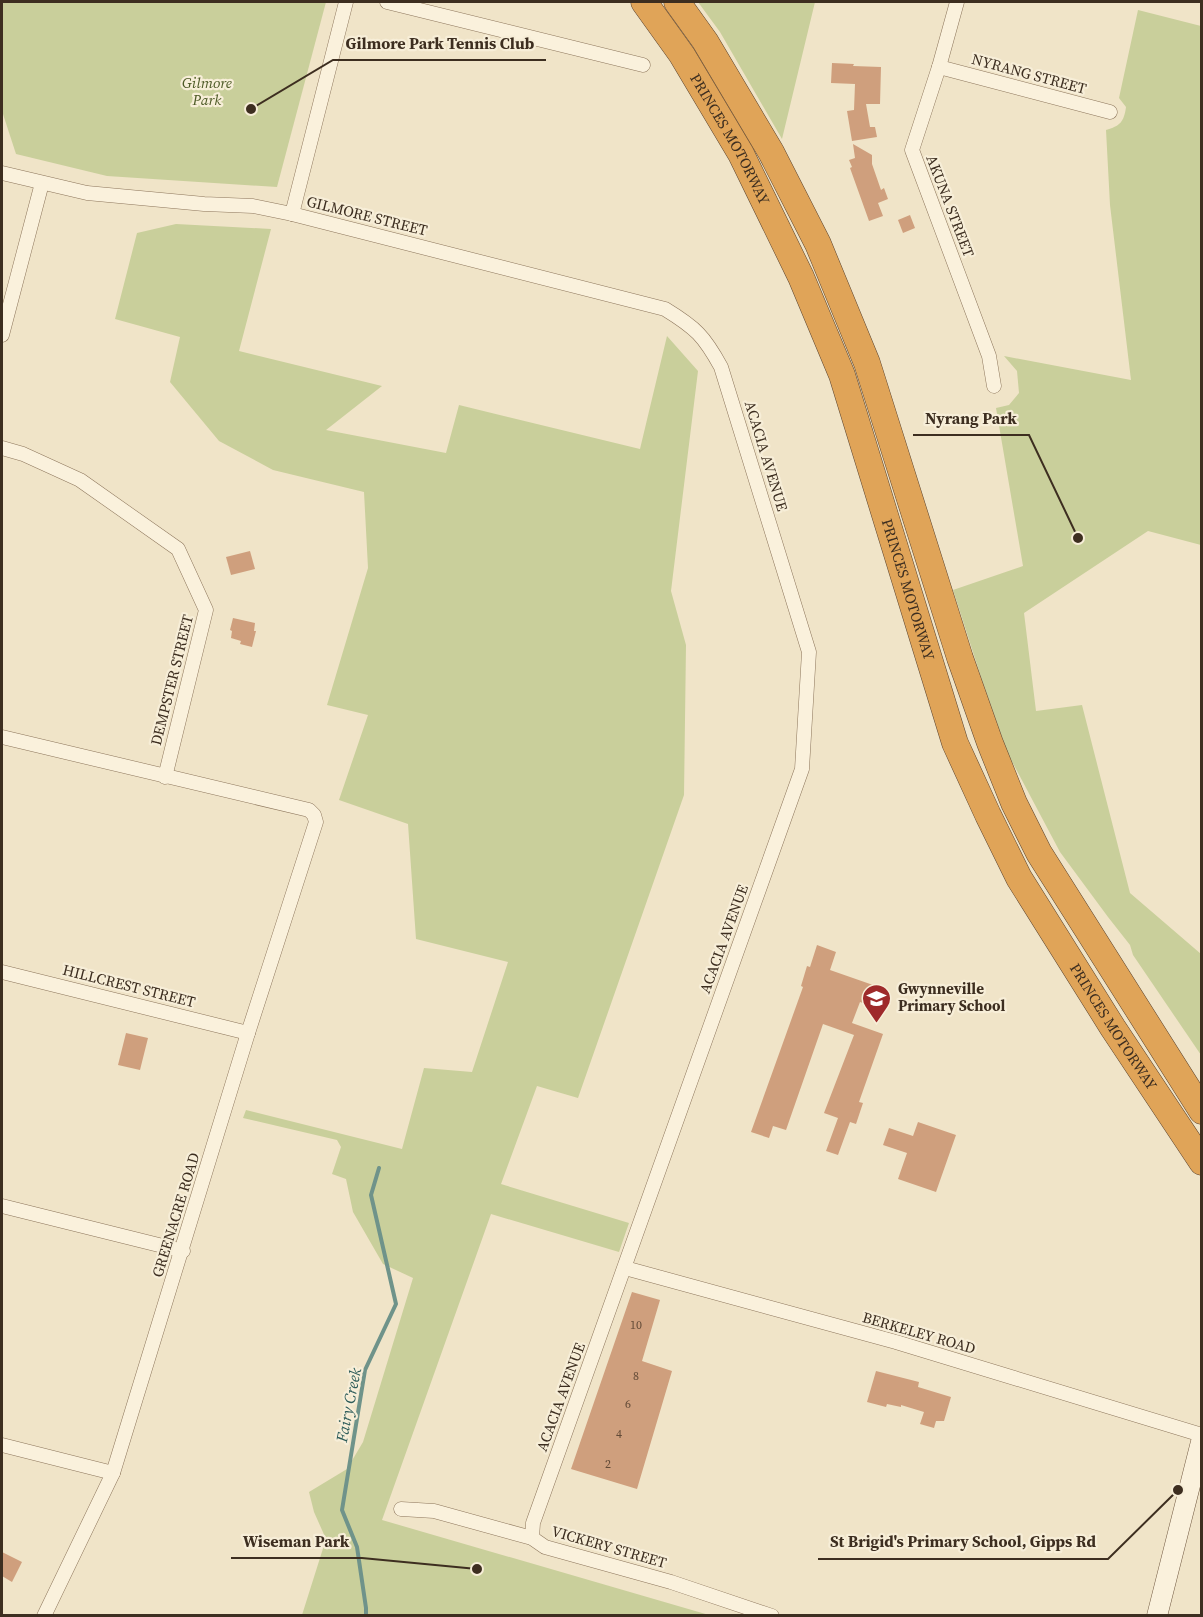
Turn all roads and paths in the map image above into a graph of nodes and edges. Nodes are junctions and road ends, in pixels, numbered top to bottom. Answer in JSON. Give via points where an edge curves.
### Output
{"nodes":[{"id":1,"x":346,"y":2,"type":"edge"},
{"id":2,"x":387,"y":2,"type":"edge"},
{"id":3,"x":644,"y":2,"type":"edge"},
{"id":4,"x":677,"y":2,"type":"edge"},
{"id":5,"x":957,"y":2,"type":"edge"},
{"id":6,"x":643,"y":65,"type":"dead end"},
{"id":7,"x":939,"y":67,"type":"junction"},
{"id":8,"x":1110,"y":112,"type":"dead end"},
{"id":9,"x":2,"y":173,"type":"edge"},
{"id":10,"x":42,"y":183,"type":"junction"},
{"id":11,"x":292,"y":214,"type":"junction"},
{"id":12,"x":2,"y":335,"type":"edge"},
{"id":13,"x":708,"y":343,"type":"joint"},
{"id":14,"x":993,"y":386,"type":"dead end"},
{"id":15,"x":2,"y":448,"type":"edge"},
{"id":16,"x":2,"y":737,"type":"edge"},
{"id":17,"x":165,"y":777,"type":"junction"},
{"id":18,"x":2,"y":972,"type":"edge"},
{"id":19,"x":1145,"y":1024,"type":"junction"},
{"id":20,"x":248,"y":1033,"type":"junction"},
{"id":21,"x":1202,"y":1098,"type":"edge"},
{"id":22,"x":1202,"y":1111,"type":"edge"},
{"id":23,"x":1202,"y":1162,"type":"edge"},
{"id":24,"x":2,"y":1206,"type":"edge"},
{"id":25,"x":183,"y":1251,"type":"junction"},
{"id":26,"x":625,"y":1268,"type":"junction"},
{"id":27,"x":1202,"y":1436,"type":"edge"},
{"id":28,"x":2,"y":1445,"type":"edge"},
{"id":29,"x":113,"y":1473,"type":"junction"},
{"id":30,"x":401,"y":1509,"type":"dead end"},
{"id":31,"x":532,"y":1538,"type":"junction"},
{"id":32,"x":44,"y":1616,"type":"edge"},
{"id":33,"x":772,"y":1616,"type":"edge"},
{"id":34,"x":1156,"y":1616,"type":"edge"}],
"edges":[{"from":1,"to":11,"type":"street"},
{"from":2,"to":6,"type":"street"},
{"from":3,"to":23,"type":"highway","name":"PRINCES MOTORWAY","via":[[682,55],[741,154],[801,277],[842,375],[955,743],[988,815],[1025,888]]},
{"from":4,"to":19,"type":"highway","name":"PRINCES MOTORWAY","via":[[705,41],[771,152],[818,244],[867,363],[960,658],[1014,802],[1039,852]]},
{"from":5,"to":7,"type":"street","name":"AKUNA STREET"},
{"from":7,"to":8,"type":"street","name":"NYRANG STREET"},
{"from":7,"to":14,"type":"street","name":"AKUNA STREET","via":[[912,150],[989,356]]},
{"from":9,"to":10,"type":"street","name":"GILMORE STREET"},
{"from":10,"to":11,"type":"street","name":"GILMORE STREET","via":[[87,193],[253,206]]},
{"from":10,"to":12,"type":"street"},
{"from":11,"to":13,"type":"street","name":"GILMORE STREET","via":[[665,309],[690,324]]},
{"from":13,"to":26,"type":"street","name":"ACACIA AVENUE","via":[[721,368],[809,651],[802,769]]},
{"from":15,"to":17,"type":"street","name":"DEMPSTER STREET","via":[[80,480],[178,549],[206,610]]},
{"from":16,"to":17,"type":"street"},
{"from":17,"to":20,"type":"street","name":"GREENACRE ROAD","via":[[309,810],[314,815],[316,822]]},
{"from":18,"to":20,"type":"street","name":"HILLCREST STREET"},
{"from":19,"to":21,"type":"highway"},
{"from":19,"to":22,"type":"highway","name":"PRINCES MOTORWAY"},
{"from":20,"to":25,"type":"street","name":"GREENACRE ROAD"},
{"from":24,"to":25,"type":"street"},
{"from":25,"to":29,"type":"street","name":"GREENACRE ROAD"},
{"from":26,"to":27,"type":"street","name":"BERKELEY ROAD","via":[[896,1342]]},
{"from":26,"to":31,"type":"street","name":"ACACIA AVENUE","via":[[533,1523]]},
{"from":27,"to":34,"type":"main road"},
{"from":28,"to":29,"type":"street"},
{"from":29,"to":32,"type":"street","name":"GREENACRE ROAD"},
{"from":30,"to":31,"type":"street","name":"VICKERY STREET","via":[[434,1511]]},
{"from":31,"to":33,"type":"street","name":"VICKERY STREET","via":[[544,1546]]}]}
